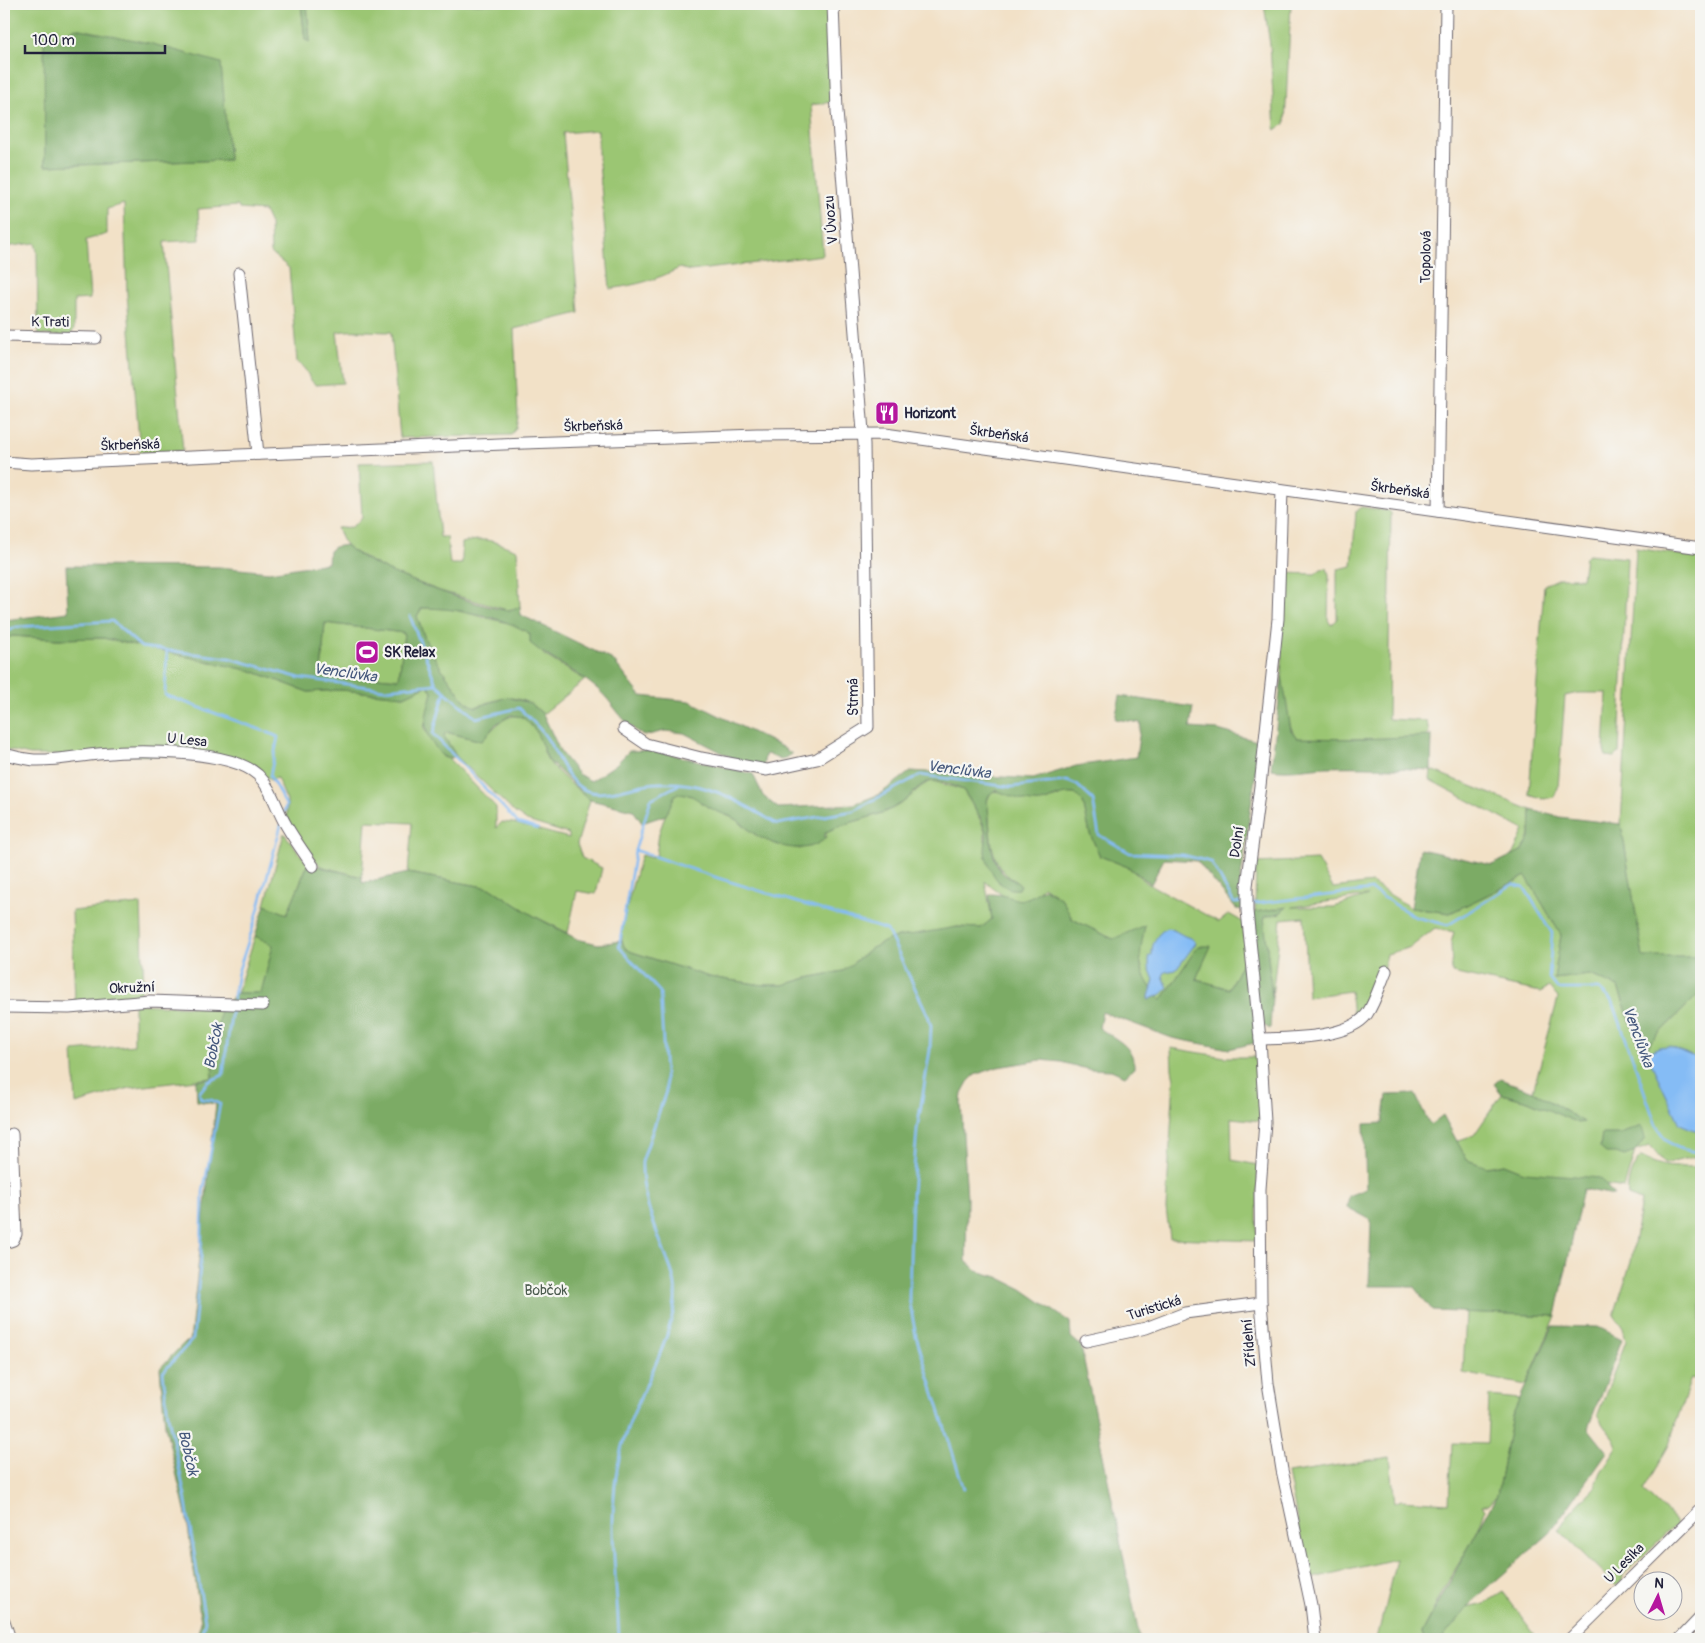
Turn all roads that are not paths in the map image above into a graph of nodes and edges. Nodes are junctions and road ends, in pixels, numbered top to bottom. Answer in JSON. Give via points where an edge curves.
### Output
{"nodes":[{"id":1,"x":833,"y":4,"type":"edge"},
{"id":2,"x":1446,"y":4,"type":"edge"},
{"id":3,"x":239,"y":272,"type":"dead end"},
{"id":4,"x":4,"y":336,"type":"edge"},
{"id":5,"x":96,"y":338,"type":"dead end"},
{"id":6,"x":863,"y":433,"type":"junction"},
{"id":7,"x":258,"y":454,"type":"junction"},
{"id":8,"x":4,"y":462,"type":"edge"},
{"id":9,"x":1282,"y":490,"type":"junction"},
{"id":10,"x":1438,"y":510,"type":"junction"},
{"id":11,"x":1701,"y":548,"type":"edge"},
{"id":12,"x":624,"y":729,"type":"dead end"},
{"id":13,"x":4,"y":754,"type":"edge"},
{"id":14,"x":313,"y":866,"type":"dead end"},
{"id":15,"x":1386,"y":971,"type":"dead end"},
{"id":16,"x":262,"y":1005,"type":"dead end"},
{"id":17,"x":4,"y":1007,"type":"edge"},
{"id":18,"x":1260,"y":1039,"type":"junction"},
{"id":19,"x":12,"y":1134,"type":"dead end"},
{"id":20,"x":4,"y":1243,"type":"edge"},
{"id":21,"x":1261,"y":1303,"type":"junction"},
{"id":22,"x":1086,"y":1341,"type":"dead end"},
{"id":23,"x":1701,"y":1509,"type":"edge"},
{"id":24,"x":1701,"y":1617,"type":"edge"},
{"id":25,"x":4,"y":1621,"type":"edge"},
{"id":26,"x":10,"y":1639,"type":"edge"},
{"id":27,"x":1315,"y":1639,"type":"edge"},
{"id":28,"x":1570,"y":1639,"type":"edge"},
{"id":29,"x":1680,"y":1639,"type":"edge"}],
"edges":[{"from":1,"to":6,"type":"street","name":"V Úvozu","via":[[837,111]]},
{"from":2,"to":10,"type":"street","name":"Topolová"},
{"from":3,"to":7,"type":"street"},
{"from":4,"to":5,"type":"street","name":"K Trati"},
{"from":6,"to":7,"type":"street","name":"Škrbeňská"},
{"from":6,"to":9,"type":"street","name":"Škrbeňská"},
{"from":6,"to":12,"type":"street","name":"Strmá","via":[[868,727],[817,759],[767,770],[646,744]]},
{"from":7,"to":8,"type":"street","name":"Škrbeňská","via":[[30,464]]},
{"from":9,"to":10,"type":"street","name":"Škrbeňská"},
{"from":9,"to":18,"type":"street","name":"Dolní","via":[[1278,619],[1248,871],[1247,911]]},
{"from":10,"to":11,"type":"street","name":"Škrbeňská"},
{"from":13,"to":14,"type":"street","name":"U Lesa","via":[[33,760],[54,760],[149,751],[238,763],[257,774],[269,789],[286,825]]},
{"from":15,"to":18,"type":"street","via":[[1367,1013],[1350,1027],[1295,1038]]},
{"from":16,"to":17,"type":"street","name":"Okružní","via":[[150,1001],[69,1008]]},
{"from":18,"to":21,"type":"street","name":"Zřídelní","via":[[1265,1122],[1260,1189]]},
{"from":19,"to":20,"type":"street","via":[[16,1234],[13,1240]]},
{"from":21,"to":22,"type":"street","name":"Turistická","via":[[1185,1313],[1146,1328]]},
{"from":21,"to":27,"type":"street","name":"Zřídelní","via":[[1268,1383]]},
{"from":23,"to":28,"type":"street","name":"U Lesíka"},
{"from":24,"to":29,"type":"street"},
{"from":25,"to":26,"type":"street"}]}
